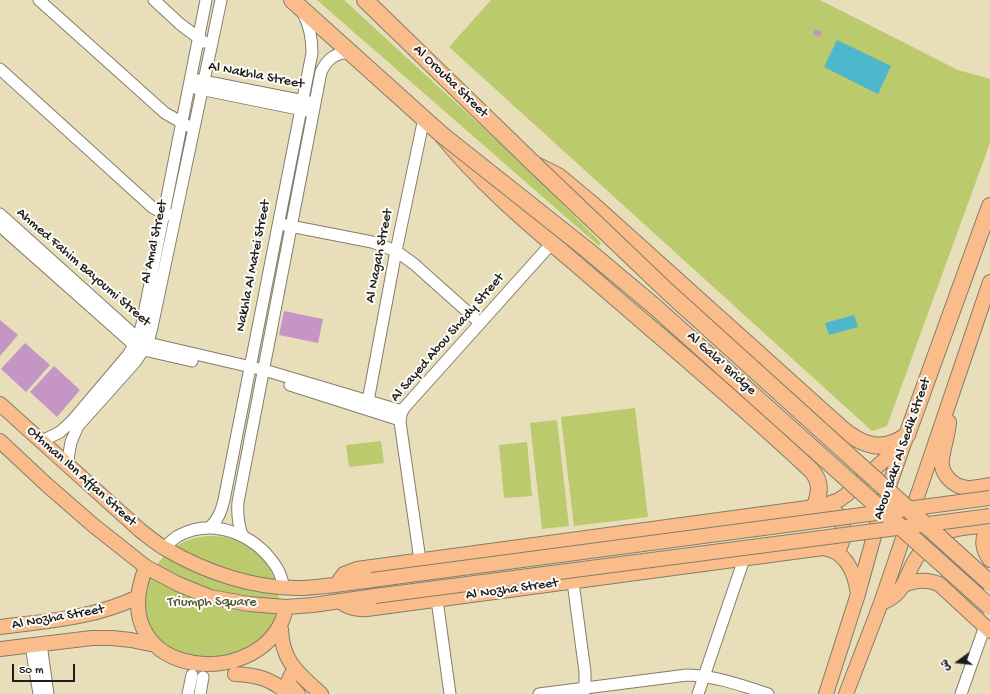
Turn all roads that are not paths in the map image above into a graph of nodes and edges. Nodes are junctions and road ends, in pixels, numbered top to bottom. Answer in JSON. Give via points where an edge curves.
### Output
{"nodes":[{"id":1,"x":39,"y":0,"type":"edge"},
{"id":2,"x":154,"y":0,"type":"edge"},
{"id":3,"x":206,"y":0,"type":"edge"},
{"id":4,"x":221,"y":0,"type":"edge"},
{"id":5,"x":365,"y":0,"type":"edge"},
{"id":6,"x":296,"y":4,"type":"edge"},
{"id":7,"x":198,"y":39,"type":"junction"},
{"id":8,"x":211,"y":47,"type":"junction"},
{"id":9,"x":350,"y":52,"type":"junction"},
{"id":10,"x":0,"y":69,"type":"edge"},
{"id":11,"x":190,"y":82,"type":"junction"},
{"id":12,"x":203,"y":85,"type":"junction"},
{"id":13,"x":301,"y":105,"type":"junction"},
{"id":14,"x":314,"y":108,"type":"junction"},
{"id":15,"x":424,"y":118,"type":"junction"},
{"id":16,"x":182,"y":124,"type":"junction"},
{"id":17,"x":194,"y":129,"type":"junction"},
{"id":18,"x":441,"y":134,"type":"junction"},
{"id":19,"x":534,"y":164,"type":"junction"},
{"id":20,"x":990,"y":206,"type":"edge"},
{"id":21,"x":0,"y":214,"type":"edge"},
{"id":22,"x":164,"y":214,"type":"junction"},
{"id":23,"x":176,"y":216,"type":"junction"},
{"id":24,"x":278,"y":223,"type":"junction"},
{"id":25,"x":0,"y":226,"type":"edge"},
{"id":26,"x":291,"y":226,"type":"junction"},
{"id":27,"x":552,"y":243,"type":"junction"},
{"id":28,"x":396,"y":251,"type":"junction"},
{"id":29,"x":990,"y":283,"type":"edge"},
{"id":30,"x":480,"y":323,"type":"junction"},
{"id":31,"x":141,"y":344,"type":"junction"},
{"id":32,"x":249,"y":370,"type":"junction"},
{"id":33,"x":263,"y":373,"type":"junction"},
{"id":34,"x":368,"y":401,"type":"junction"},
{"id":35,"x":949,"y":403,"type":"junction"},
{"id":36,"x":0,"y":404,"type":"edge"},
{"id":37,"x":824,"y":413,"type":"junction"},
{"id":38,"x":401,"y":416,"type":"junction"},
{"id":39,"x":906,"y":438,"type":"junction"},
{"id":40,"x":42,"y":441,"type":"junction"},
{"id":41,"x":1,"y":445,"type":"edge"},
{"id":42,"x":791,"y":451,"type":"junction"},
{"id":43,"x":67,"y":465,"type":"junction"},
{"id":44,"x":990,"y":485,"type":"edge"},
{"id":45,"x":990,"y":498,"type":"edge"},
{"id":46,"x":821,"y":506,"type":"junction"},
{"id":47,"x":990,"y":516,"type":"edge"},
{"id":48,"x":990,"y":526,"type":"edge"},
{"id":49,"x":209,"y":528,"type":"junction"},
{"id":50,"x":242,"y":535,"type":"junction"},
{"id":51,"x":164,"y":548,"type":"junction"},
{"id":52,"x":837,"y":552,"type":"junction"},
{"id":53,"x":744,"y":559,"type":"junction"},
{"id":54,"x":420,"y":560,"type":"junction"},
{"id":55,"x":990,"y":560,"type":"edge"},
{"id":56,"x":146,"y":567,"type":"junction"},
{"id":57,"x":573,"y":582,"type":"junction"},
{"id":58,"x":990,"y":582,"type":"edge"},
{"id":59,"x":336,"y":585,"type":"junction"},
{"id":60,"x":904,"y":585,"type":"junction"},
{"id":61,"x":284,"y":588,"type":"junction"},
{"id":62,"x":858,"y":594,"type":"junction"},
{"id":63,"x":138,"y":597,"type":"junction"},
{"id":64,"x":437,"y":600,"type":"junction"},
{"id":65,"x":339,"y":601,"type":"junction"},
{"id":66,"x":881,"y":603,"type":"junction"},
{"id":67,"x":286,"y":607,"type":"junction"},
{"id":68,"x":990,"y":607,"type":"edge"},
{"id":69,"x":0,"y":627,"type":"edge"},
{"id":70,"x":988,"y":628,"type":"edge"},
{"id":71,"x":281,"y":629,"type":"junction"},
{"id":72,"x":150,"y":644,"type":"junction"},
{"id":73,"x":36,"y":645,"type":"junction"},
{"id":74,"x":0,"y":649,"type":"edge"},
{"id":75,"x":298,"y":672,"type":"junction"},
{"id":76,"x":235,"y":674,"type":"junction"},
{"id":77,"x":704,"y":675,"type":"junction"},
{"id":78,"x":198,"y":676,"type":"junction"},
{"id":79,"x":584,"y":691,"type":"edge"},
{"id":80,"x":848,"y":693,"type":"edge"},
{"id":81,"x":39,"y":694,"type":"edge"},
{"id":82,"x":48,"y":694,"type":"edge"},
{"id":83,"x":188,"y":694,"type":"edge"},
{"id":84,"x":200,"y":694,"type":"edge"},
{"id":85,"x":289,"y":694,"type":"edge"},
{"id":86,"x":298,"y":694,"type":"edge"},
{"id":87,"x":321,"y":694,"type":"edge"},
{"id":88,"x":450,"y":694,"type":"edge"},
{"id":89,"x":539,"y":694,"type":"edge"},
{"id":90,"x":698,"y":694,"type":"edge"},
{"id":91,"x":768,"y":694,"type":"edge"},
{"id":92,"x":826,"y":694,"type":"edge"},
{"id":93,"x":961,"y":694,"type":"edge"}],
"edges":[{"from":1,"to":16,"type":"street","via":[[165,114]]},
{"from":2,"to":7,"type":"street"},
{"from":3,"to":7,"type":"street","name":"Al Amal Street"},
{"from":4,"to":8,"type":"street","name":"Al Amal Street"},
{"from":5,"to":19,"type":"highway","name":"Al Orouba Street"},
{"from":6,"to":9,"type":"highway"},
{"from":6,"to":13,"type":"street","name":"Nakhla Al Matei Street","via":[[308,22],[312,37],[312,53]]},
{"from":7,"to":8,"type":"street"},
{"from":7,"to":11,"type":"street","name":"Al Amal Street"},
{"from":8,"to":12,"type":"street","name":"Al Amal Street"},
{"from":9,"to":14,"type":"street","name":"Nakhla Al Matei Street","via":[[340,53],[325,64]]},
{"from":9,"to":15,"type":"highway"},
{"from":10,"to":22,"type":"street","via":[[152,207]]},
{"from":11,"to":12,"type":"street","name":"Al Nakhla Street"},
{"from":11,"to":16,"type":"street","name":"Al Amal Street"},
{"from":12,"to":13,"type":"street","name":"Al Nakhla Street"},
{"from":12,"to":17,"type":"street","name":"Al Amal Street"},
{"from":13,"to":14,"type":"street","name":"Al Nakhla Street"},
{"from":13,"to":24,"type":"street","name":"Nakhla Al Matei Street"},
{"from":14,"to":26,"type":"street","name":"Nakhla Al Matei Street"},
{"from":15,"to":18,"type":"highway"},
{"from":15,"to":28,"type":"street","name":"Al Nagah Street"},
{"from":16,"to":17,"type":"street"},
{"from":16,"to":22,"type":"street","name":"Al Amal Street"},
{"from":17,"to":23,"type":"street","name":"Al Amal Street"},
{"from":18,"to":27,"type":"highway","via":[[477,174]]},
{"from":18,"to":68,"type":"highway","name":"Al Gala' Bridge","bridge":true,"via":[[660,310]]},
{"from":19,"to":37,"type":"highway","via":[[558,176],[588,201]]},
{"from":19,"to":58,"type":"highway","name":"Al Gala' Bridge","bridge":true,"via":[[667,291]]},
{"from":20,"to":39,"type":"highway","name":"Abou Bakr Al Sedik Street"},
{"from":21,"to":31,"type":"street","name":"Ahmed Fahim Bayoumi Street"},
{"from":22,"to":23,"type":"street"},
{"from":22,"to":31,"type":"street","name":"Al Amal Street","via":[[142,324]]},
{"from":23,"to":31,"type":"street","name":"Al Amal Street","via":[[152,327]]},
{"from":24,"to":26,"type":"street"},
{"from":24,"to":32,"type":"street","name":"Nakhla Al Matei Street"},
{"from":25,"to":31,"type":"street","name":"Ahmed Fahim Bayoumi Street"},
{"from":26,"to":28,"type":"street","via":[[372,242]]},
{"from":26,"to":33,"type":"street","name":"Nakhla Al Matei Street"},
{"from":27,"to":30,"type":"street","name":"Al Sayed Abou Shady Street"},
{"from":27,"to":42,"type":"highway"},
{"from":28,"to":30,"type":"street"},
{"from":28,"to":34,"type":"street","name":"Al Nagah Street"},
{"from":29,"to":35,"type":"main road","name":"Abou Bakr Al Sedik Street"},
{"from":30,"to":38,"type":"street","name":"Al Sayed Abou Shady Street","via":[[404,408]]},
{"from":31,"to":32,"type":"street"},
{"from":31,"to":40,"type":"street","name":"Al Amal Street","via":[[128,355],[66,427]]},
{"from":31,"to":43,"type":"street","name":"Al Amal Street","via":[[136,361],[78,426],[71,442]]},
{"from":32,"to":33,"type":"street"},
{"from":32,"to":49,"type":"street","name":"Nakhla Al Matei Street","via":[[222,511]]},
{"from":33,"to":34,"type":"street"},
{"from":33,"to":38,"type":"street"},
{"from":33,"to":50,"type":"street","name":"Nakhla Al Matei Street","via":[[238,502],[238,525]]},
{"from":34,"to":38,"type":"street"},
{"from":35,"to":44,"type":"main road","via":[[948,433],[942,462],[944,472],[950,480],[963,487]]},
{"from":35,"to":66,"type":"main road","name":"Abou Bakr Al Sedik Street"},
{"from":36,"to":40,"type":"main road","name":"Othman Ibn Affan Street"},
{"from":37,"to":39,"type":"highway","via":[[848,434],[866,444],[885,445]]},
{"from":37,"to":42,"type":"highway","via":[[822,430],[817,440],[808,447]]},
{"from":38,"to":54,"type":"street","name":"Al Sayed Abou Shady Street"},
{"from":39,"to":46,"type":"main road","via":[[851,491],[839,500]]},
{"from":39,"to":62,"type":"main road","name":"Abou Bakr Al Sedik Street","via":[[880,513]]},
{"from":40,"to":43,"type":"main road","name":"Othman Ibn Affan Street"},
{"from":41,"to":56,"type":"main road","name":"Othman Ibn Affan Street"},
{"from":42,"to":46,"type":"highway","via":[[817,478]]},
{"from":43,"to":51,"type":"main road","name":"Othman Ibn Affan Street","via":[[141,532]]},
{"from":45,"to":59,"type":"main road","bridge":true},
{"from":46,"to":52,"type":"main road","via":[[840,518],[844,529],[843,541]]},
{"from":46,"to":54,"type":"main road"},
{"from":47,"to":65,"type":"main road","bridge":true},
{"from":48,"to":55,"type":"main road","via":[[984,535],[983,543]]},
{"from":48,"to":60,"type":"main road","via":[[951,531],[934,539],[918,555]]},
{"from":49,"to":50,"type":"street"},
{"from":49,"to":51,"type":"street","via":[[178,536]]},
{"from":50,"to":61,"type":"street","via":[[261,547],[276,566]]},
{"from":51,"to":61,"type":"main road","via":[[215,572],[252,583]]},
{"from":52,"to":53,"type":"main road","name":"Al Nozha Street","via":[[818,548]]},
{"from":52,"to":62,"type":"main road","via":[[852,572]]},
{"from":53,"to":57,"type":"main road","name":"Al Nozha Street"},
{"from":53,"to":77,"type":"street"},
{"from":54,"to":59,"type":"main road","via":[[350,570]]},
{"from":56,"to":63,"type":"main road"},
{"from":56,"to":67,"type":"main road","via":[[178,584],[210,596],[249,604]]},
{"from":57,"to":64,"type":"main road","name":"Al Nozha Street"},
{"from":57,"to":79,"type":"street","via":[[585,672]]},
{"from":59,"to":61,"type":"main road"},
{"from":60,"to":66,"type":"main road","via":[[893,598]]},
{"from":60,"to":70,"type":"main road","via":[[919,581],[939,584]]},
{"from":62,"to":92,"type":"main road","name":"Abou Bakr Al Sedik Street"},
{"from":63,"to":69,"type":"main road","name":"Al Nozha Street","via":[[89,615]]},
{"from":63,"to":72,"type":"main road","via":[[142,629]]},
{"from":64,"to":65,"type":"main road","name":"Al Nozha Street","via":[[360,610]]},
{"from":64,"to":88,"type":"street"},
{"from":65,"to":67,"type":"main road"},
{"from":66,"to":80,"type":"main road","name":"Abou Bakr Al Sedik Street"},
{"from":67,"to":71,"type":"main road"},
{"from":70,"to":93,"type":"street"},
{"from":71,"to":75,"type":"main road","via":[[284,652]]},
{"from":71,"to":76,"type":"main road","via":[[274,644],[263,656],[250,667]]},
{"from":72,"to":73,"type":"main road","name":"Al Nozha Street","via":[[112,638],[92,638]]},
{"from":72,"to":78,"type":"main road","via":[[168,663],[179,670]]},
{"from":73,"to":74,"type":"main road","name":"Al Nozha Street"},
{"from":73,"to":81,"type":"street"},
{"from":73,"to":82,"type":"street"},
{"from":75,"to":86,"type":"main road","via":[[293,673],[288,679],[290,686]]},
{"from":75,"to":87,"type":"main road"},
{"from":76,"to":78,"type":"main road","via":[[219,677]]},
{"from":76,"to":85,"type":"main road","via":[[250,674],[264,678]]},
{"from":77,"to":79,"type":"street","via":[[687,675]]},
{"from":77,"to":90,"type":"street"},
{"from":77,"to":91,"type":"street"},
{"from":78,"to":83,"type":"street"},
{"from":78,"to":84,"type":"street"},
{"from":79,"to":89,"type":"street"}]}
